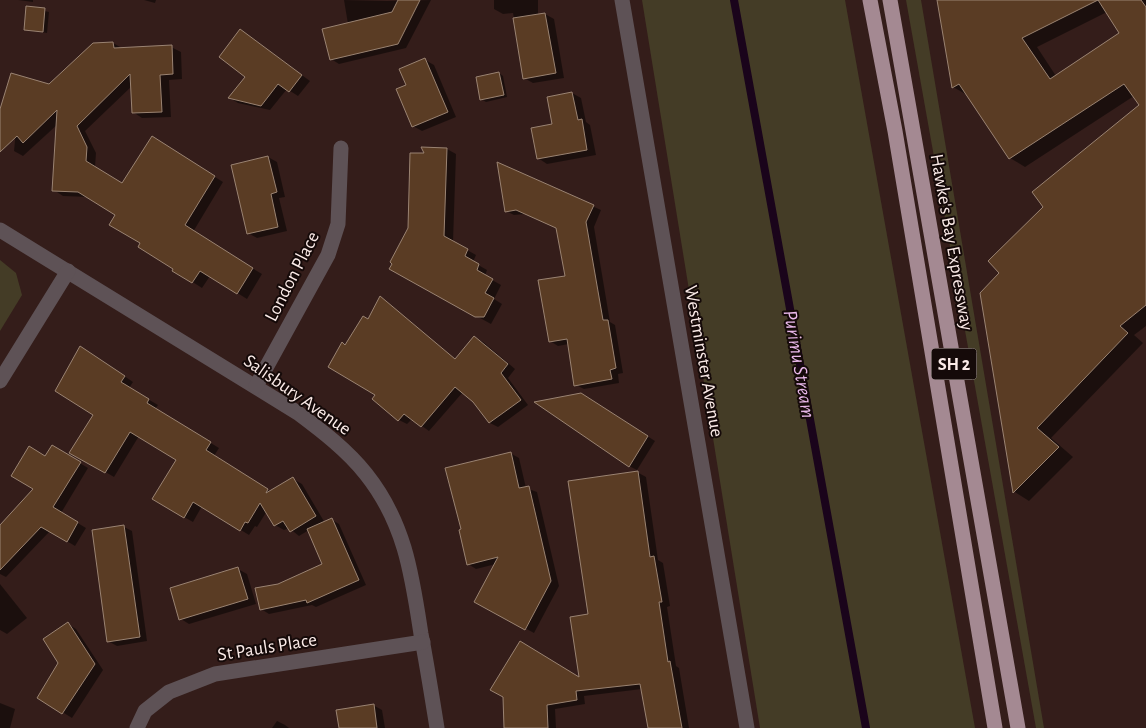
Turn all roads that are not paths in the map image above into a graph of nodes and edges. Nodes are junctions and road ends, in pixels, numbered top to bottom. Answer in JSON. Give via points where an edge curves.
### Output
{"nodes":[{"id":1,"x":622,"y":0,"type":"edge"},
{"id":2,"x":870,"y":0,"type":"edge"},
{"id":3,"x":890,"y":0,"type":"edge"},
{"id":4,"x":342,"y":148,"type":"dead end"},
{"id":5,"x":0,"y":230,"type":"edge"},
{"id":6,"x":68,"y":271,"type":"junction"},
{"id":7,"x":0,"y":380,"type":"edge"},
{"id":8,"x":256,"y":386,"type":"junction"},
{"id":9,"x":423,"y":642,"type":"junction"},
{"id":10,"x":137,"y":728,"type":"edge"},
{"id":11,"x":437,"y":728,"type":"edge"},
{"id":12,"x":747,"y":728,"type":"edge"},
{"id":13,"x":995,"y":728,"type":"edge"},
{"id":14,"x":1018,"y":728,"type":"edge"}],
"edges":[{"from":1,"to":12,"type":"street","name":"Westminster Avenue"},
{"from":2,"to":13,"type":"highway","name":"Hawke's Bay Expressway","number":"SH 2"},
{"from":3,"to":14,"type":"highway","name":"Hawke's Bay Expressway","number":"SH 2"},
{"from":4,"to":8,"type":"street","name":"London Place","via":[[338,224],[328,255]]},
{"from":5,"to":6,"type":"street","name":"Salisbury Avenue"},
{"from":6,"to":7,"type":"street"},
{"from":6,"to":8,"type":"street","name":"Salisbury Avenue"},
{"from":8,"to":9,"type":"street","name":"Salisbury Avenue","via":[[325,433],[360,468],[380,495],[410,563]]},
{"from":9,"to":10,"type":"street","name":"St Pauls Place","via":[[215,674],[169,692],[145,711]]},
{"from":9,"to":11,"type":"street","name":"Salisbury Avenue"}]}
